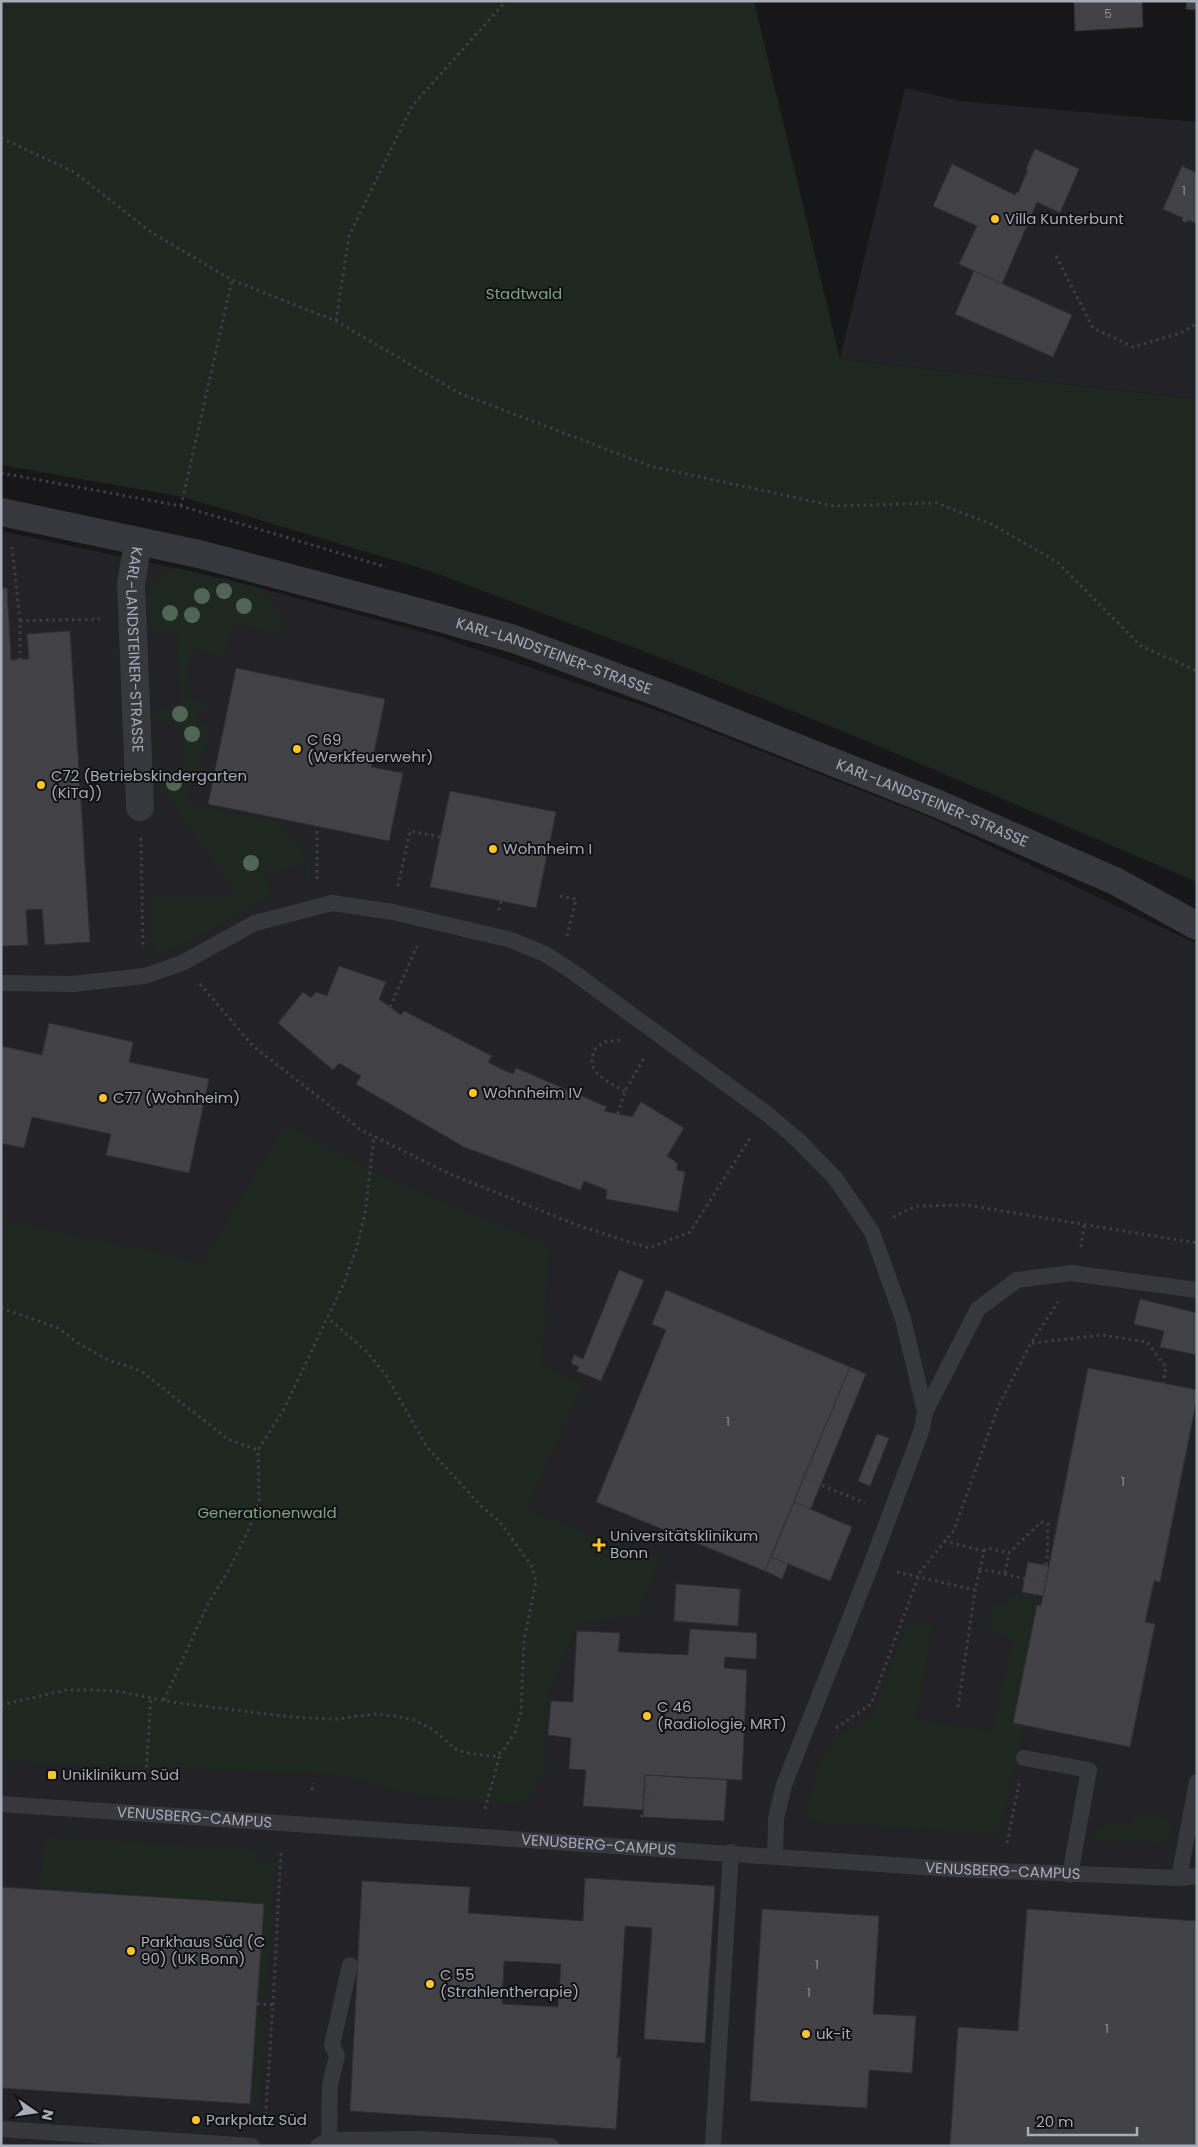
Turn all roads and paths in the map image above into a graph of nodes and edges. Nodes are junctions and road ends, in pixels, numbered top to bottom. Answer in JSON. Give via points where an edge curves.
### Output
{"nodes":[{"id":1,"x":506,"y":1,"type":"edge"},
{"id":2,"x":1,"y":138,"type":"edge"},
{"id":3,"x":1056,"y":256,"type":"dead end"},
{"id":4,"x":232,"y":280,"type":"junction"},
{"id":5,"x":336,"y":321,"type":"junction"},
{"id":6,"x":1197,"y":323,"type":"edge"},
{"id":7,"x":181,"y":506,"type":"dead end"},
{"id":8,"x":10,"y":513,"type":"edge"},
{"id":9,"x":138,"y":542,"type":"junction"},
{"id":10,"x":133,"y":618,"type":"junction"},
{"id":11,"x":20,"y":621,"type":"junction"},
{"id":12,"x":20,"y":660,"type":"dead end"},
{"id":13,"x":1197,"y":671,"type":"edge"},
{"id":14,"x":140,"y":807,"type":"joint"},
{"id":15,"x":317,"y":827,"type":"dead end"},
{"id":16,"x":440,"y":837,"type":"dead end"},
{"id":17,"x":560,"y":896,"type":"dead end"},
{"id":18,"x":316,"y":906,"type":"junction"},
{"id":19,"x":393,"y":912,"type":"junction"},
{"id":20,"x":1197,"y":926,"type":"edge"},
{"id":21,"x":557,"y":962,"type":"junction"},
{"id":22,"x":182,"y":963,"type":"junction"},
{"id":23,"x":407,"y":970,"type":"dead end"},
{"id":24,"x":144,"y":976,"type":"junction"},
{"id":25,"x":1,"y":982,"type":"edge"},
{"id":26,"x":390,"y":1007,"type":"dead end"},
{"id":27,"x":621,"y":1040,"type":"dead end"},
{"id":28,"x":636,"y":1072,"type":"dead end"},
{"id":29,"x":625,"y":1091,"type":"junction"},
{"id":30,"x":766,"y":1113,"type":"junction"},
{"id":31,"x":618,"y":1114,"type":"dead end"},
{"id":32,"x":374,"y":1137,"type":"junction"},
{"id":33,"x":872,"y":1232,"type":"junction"},
{"id":34,"x":1197,"y":1243,"type":"edge"},
{"id":35,"x":1077,"y":1273,"type":"junction"},
{"id":36,"x":1197,"y":1290,"type":"edge"},
{"id":37,"x":1,"y":1308,"type":"edge"},
{"id":38,"x":328,"y":1318,"type":"junction"},
{"id":39,"x":1031,"y":1343,"type":"junction"},
{"id":40,"x":1163,"y":1383,"type":"dead end"},
{"id":41,"x":925,"y":1412,"type":"junction"},
{"id":42,"x":258,"y":1450,"type":"junction"},
{"id":43,"x":804,"y":1478,"type":"dead end"},
{"id":44,"x":891,"y":1514,"type":"junction"},
{"id":45,"x":944,"y":1541,"type":"junction"},
{"id":46,"x":984,"y":1551,"type":"junction"},
{"id":47,"x":1009,"y":1553,"type":"junction"},
{"id":48,"x":871,"y":1565,"type":"junction"},
{"id":49,"x":980,"y":1569,"type":"junction"},
{"id":50,"x":1005,"y":1573,"type":"junction"},
{"id":51,"x":917,"y":1577,"type":"junction"},
{"id":52,"x":975,"y":1590,"type":"junction"},
{"id":53,"x":151,"y":1697,"type":"junction"},
{"id":54,"x":164,"y":1700,"type":"junction"},
{"id":55,"x":1,"y":1705,"type":"edge"},
{"id":56,"x":958,"y":1707,"type":"dead end"},
{"id":57,"x":833,"y":1730,"type":"dead end"},
{"id":58,"x":500,"y":1754,"type":"junction"},
{"id":59,"x":1024,"y":1758,"type":"joint"},
{"id":60,"x":146,"y":1774,"type":"dead end"},
{"id":61,"x":645,"y":1780,"type":"dead end"},
{"id":62,"x":1197,"y":1782,"type":"edge"},
{"id":63,"x":313,"y":1783,"type":"dead end"},
{"id":64,"x":312,"y":1790,"type":"dead end"},
{"id":65,"x":1,"y":1804,"type":"edge"},
{"id":66,"x":485,"y":1810,"type":"dead end"},
{"id":67,"x":641,"y":1817,"type":"dead end"},
{"id":68,"x":281,"y":1847,"type":"dead end"},
{"id":69,"x":731,"y":1852,"type":"junction"},
{"id":70,"x":775,"y":1855,"type":"junction"},
{"id":71,"x":1001,"y":1871,"type":"junction"},
{"id":72,"x":1070,"y":1875,"type":"junction"},
{"id":73,"x":1197,"y":1876,"type":"edge"},
{"id":74,"x":1179,"y":1878,"type":"junction"},
{"id":75,"x":350,"y":1965,"type":"dead end"},
{"id":76,"x":257,"y":2004,"type":"dead end"},
{"id":77,"x":273,"y":2005,"type":"junction"},
{"id":78,"x":264,"y":2127,"type":"dead end"},
{"id":79,"x":1,"y":2128,"type":"edge"},
{"id":80,"x":323,"y":2143,"type":"edge"},
{"id":81,"x":252,"y":2146,"type":"edge"},
{"id":82,"x":551,"y":2146,"type":"edge"},
{"id":83,"x":713,"y":2146,"type":"edge"}],
"edges":[{"from":1,"to":5,"type":"path","via":[[412,106],[349,236]]},
{"from":2,"to":4,"type":"path","via":[[74,172],[151,232]]},
{"from":3,"to":6,"type":"path","via":[[1093,328],[1133,347],[1181,333]]},
{"from":4,"to":5,"type":"path"},
{"from":4,"to":7,"type":"path"},
{"from":5,"to":13,"type":"path","via":[[459,394],[650,466],[834,506],[937,503],[993,526],[1058,562],[1142,646]]},
{"from":8,"to":9,"type":"street"},
{"from":8,"to":11,"type":"path"},
{"from":9,"to":10,"type":"street","name":"KARL-LANDSTEINER-STRASSE","via":[[131,584]]},
{"from":9,"to":20,"type":"street","name":"KARL-LANDSTEINER-STRASSE","via":[[285,576],[514,639],[936,803],[1115,881]]},
{"from":10,"to":11,"type":"path"},
{"from":10,"to":14,"type":"street","name":"KARL-LANDSTEINER-STRASSE"},
{"from":11,"to":12,"type":"path"},
{"from":14,"to":24,"type":"path"},
{"from":15,"to":18,"type":"path"},
{"from":16,"to":19,"type":"path","via":[[410,831]]},
{"from":17,"to":21,"type":"path","via":[[576,899],[566,943]]},
{"from":18,"to":19,"type":"lane","via":[[332,903]]},
{"from":18,"to":22,"type":"lane","via":[[255,922]]},
{"from":19,"to":21,"type":"lane","via":[[511,940]]},
{"from":21,"to":30,"type":"lane"},
{"from":22,"to":24,"type":"lane"},
{"from":22,"to":32,"type":"path","via":[[253,1046]]},
{"from":23,"to":26,"type":"path"},
{"from":24,"to":25,"type":"lane","via":[[72,984]]},
{"from":27,"to":29,"type":"path","via":[[604,1042],[594,1050],[592,1063],[596,1072]]},
{"from":28,"to":29,"type":"path"},
{"from":29,"to":31,"type":"path"},
{"from":30,"to":32,"type":"path","via":[[690,1232],[649,1248],[582,1227],[459,1178]]},
{"from":30,"to":33,"type":"lane","via":[[836,1178]]},
{"from":32,"to":38,"type":"path","via":[[371,1173],[357,1247]]},
{"from":33,"to":34,"type":"path","via":[[916,1206],[966,1205]]},
{"from":33,"to":41,"type":"lane","via":[[903,1319]]},
{"from":35,"to":36,"type":"lane"},
{"from":35,"to":39,"type":"path"},
{"from":35,"to":41,"type":"lane","via":[[1017,1280],[978,1310]]},
{"from":37,"to":42,"type":"path","via":[[58,1328],[106,1359],[141,1371],[229,1440]]},
{"from":38,"to":42,"type":"path","via":[[284,1409]]},
{"from":38,"to":58,"type":"path","via":[[367,1352],[386,1375],[427,1447],[500,1522],[531,1565],[536,1581],[524,1641],[521,1712],[515,1732]]},
{"from":39,"to":40,"type":"path","via":[[1102,1335],[1147,1342],[1166,1367]]},
{"from":39,"to":45,"type":"path","via":[[998,1407],[954,1530]]},
{"from":41,"to":44,"type":"lane","via":[[922,1429]]},
{"from":42,"to":54,"type":"path","via":[[257,1509]]},
{"from":43,"to":44,"type":"path"},
{"from":44,"to":48,"type":"lane"},
{"from":45,"to":46,"type":"path"},
{"from":45,"to":51,"type":"path"},
{"from":46,"to":47,"type":"path","via":[[987,1548]]},
{"from":46,"to":49,"type":"path"},
{"from":47,"to":50,"type":"path"},
{"from":47,"to":50,"type":"path","via":[[1041,1522],[1048,1524],[1044,1582]]},
{"from":48,"to":51,"type":"path"},
{"from":48,"to":70,"type":"lane","via":[[784,1785],[776,1818]]},
{"from":49,"to":50,"type":"path"},
{"from":49,"to":52,"type":"path"},
{"from":51,"to":52,"type":"path"},
{"from":51,"to":57,"type":"path","via":[[871,1704]]},
{"from":52,"to":56,"type":"path"},
{"from":53,"to":54,"type":"path"},
{"from":53,"to":55,"type":"path","via":[[116,1691],[66,1690]]},
{"from":53,"to":60,"type":"path"},
{"from":54,"to":58,"type":"path","via":[[291,1717],[395,1716],[414,1720],[432,1729],[457,1750]]},
{"from":58,"to":66,"type":"path"},
{"from":59,"to":71,"type":"path"},
{"from":59,"to":72,"type":"lane","via":[[1089,1770]]},
{"from":61,"to":67,"type":"path","via":[[648,1788],[646,1813]]},
{"from":62,"to":74,"type":"lane"},
{"from":63,"to":64,"type":"path"},
{"from":65,"to":69,"type":"lane","name":"VENUSBERG-CAMPUS"},
{"from":68,"to":77,"type":"path"},
{"from":69,"to":70,"type":"lane","name":"VENUSBERG-CAMPUS"},
{"from":69,"to":83,"type":"lane"},
{"from":70,"to":71,"type":"lane","name":"VENUSBERG-CAMPUS"},
{"from":71,"to":72,"type":"lane","name":"VENUSBERG-CAMPUS"},
{"from":72,"to":74,"type":"lane","name":"VENUSBERG-CAMPUS"},
{"from":73,"to":74,"type":"lane","name":"VENUSBERG-CAMPUS"},
{"from":75,"to":80,"type":"lane","via":[[332,2045],[338,2056],[330,2085]]},
{"from":76,"to":77,"type":"path"},
{"from":77,"to":78,"type":"path"},
{"from":79,"to":81,"type":"lane"},
{"from":80,"to":82,"type":"lane","via":[[420,2139]]}]}
